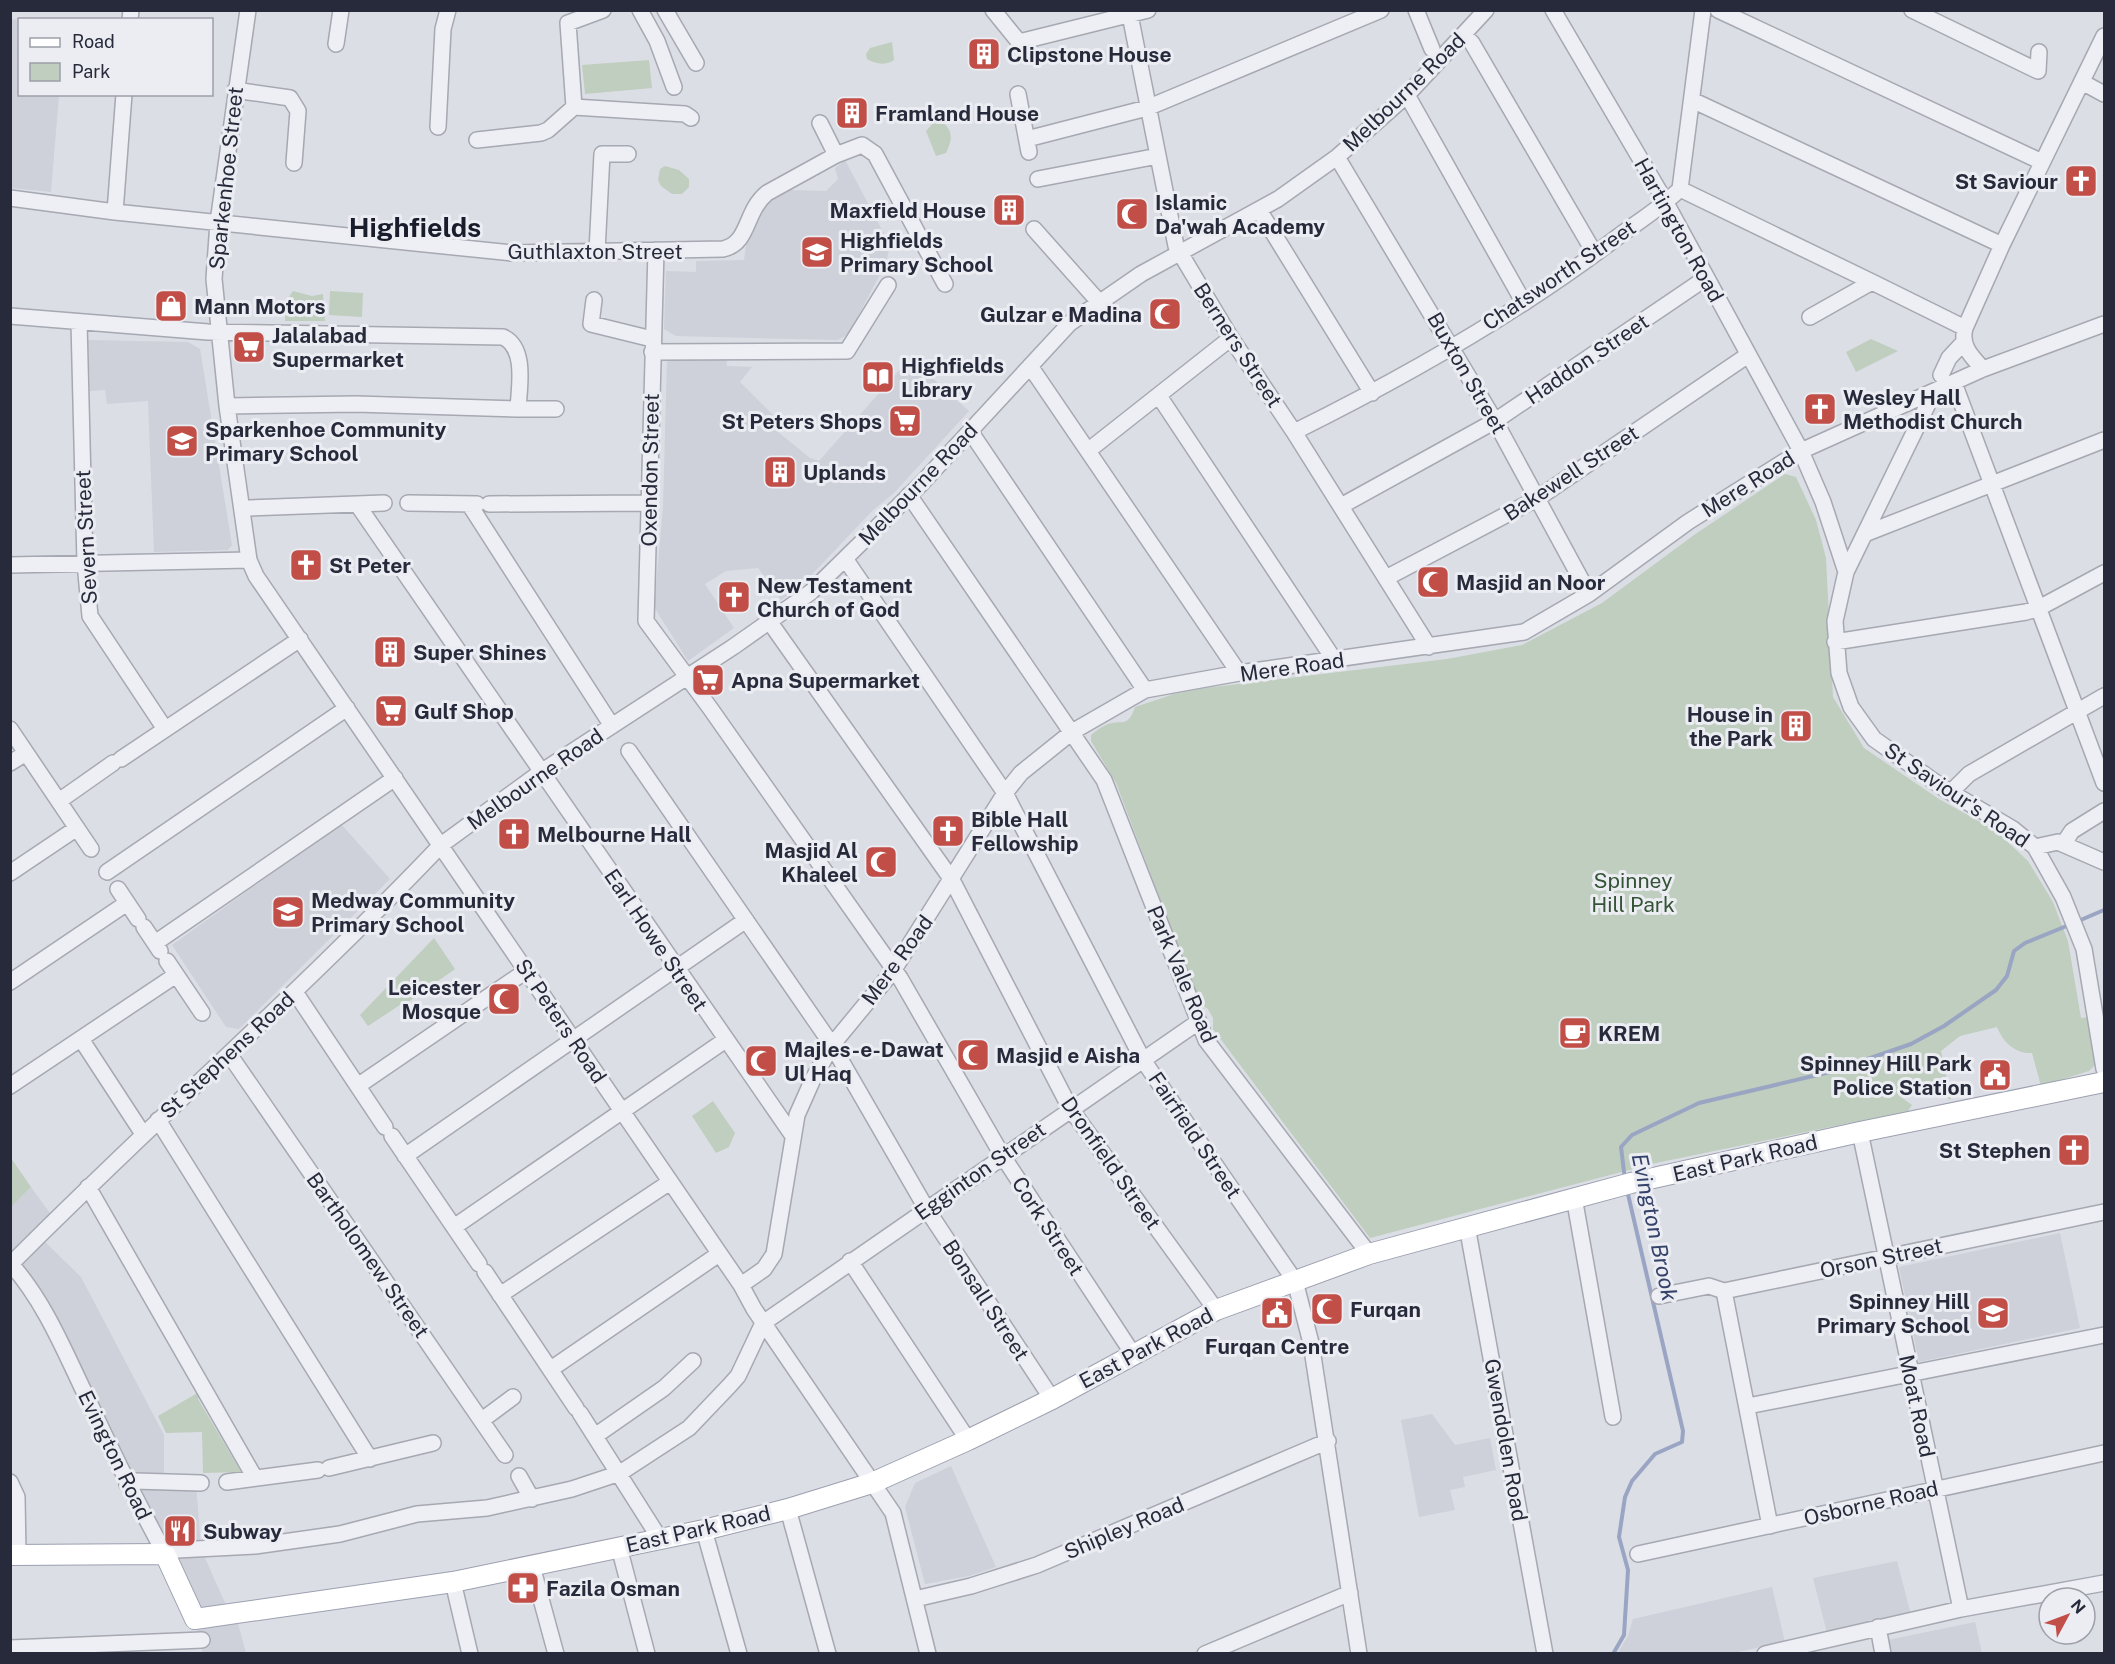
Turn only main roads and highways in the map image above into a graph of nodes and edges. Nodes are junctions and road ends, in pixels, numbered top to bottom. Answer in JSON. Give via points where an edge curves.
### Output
{"nodes":[{"id":1,"x":2104,"y":1082,"type":"edge"},
{"id":2,"x":14,"y":1555,"type":"edge"},
{"id":3,"x":195,"y":1619,"type":"joint"}],
"edges":[{"from":1,"to":3,"type":"main road","name":"East Park Road","via":[[1627,1184],[1369,1254],[1216,1310],[968,1440],[872,1483],[788,1509],[453,1582]]},
{"from":2,"to":3,"type":"main road","name":"Evington Road","via":[[165,1554]]}]}
